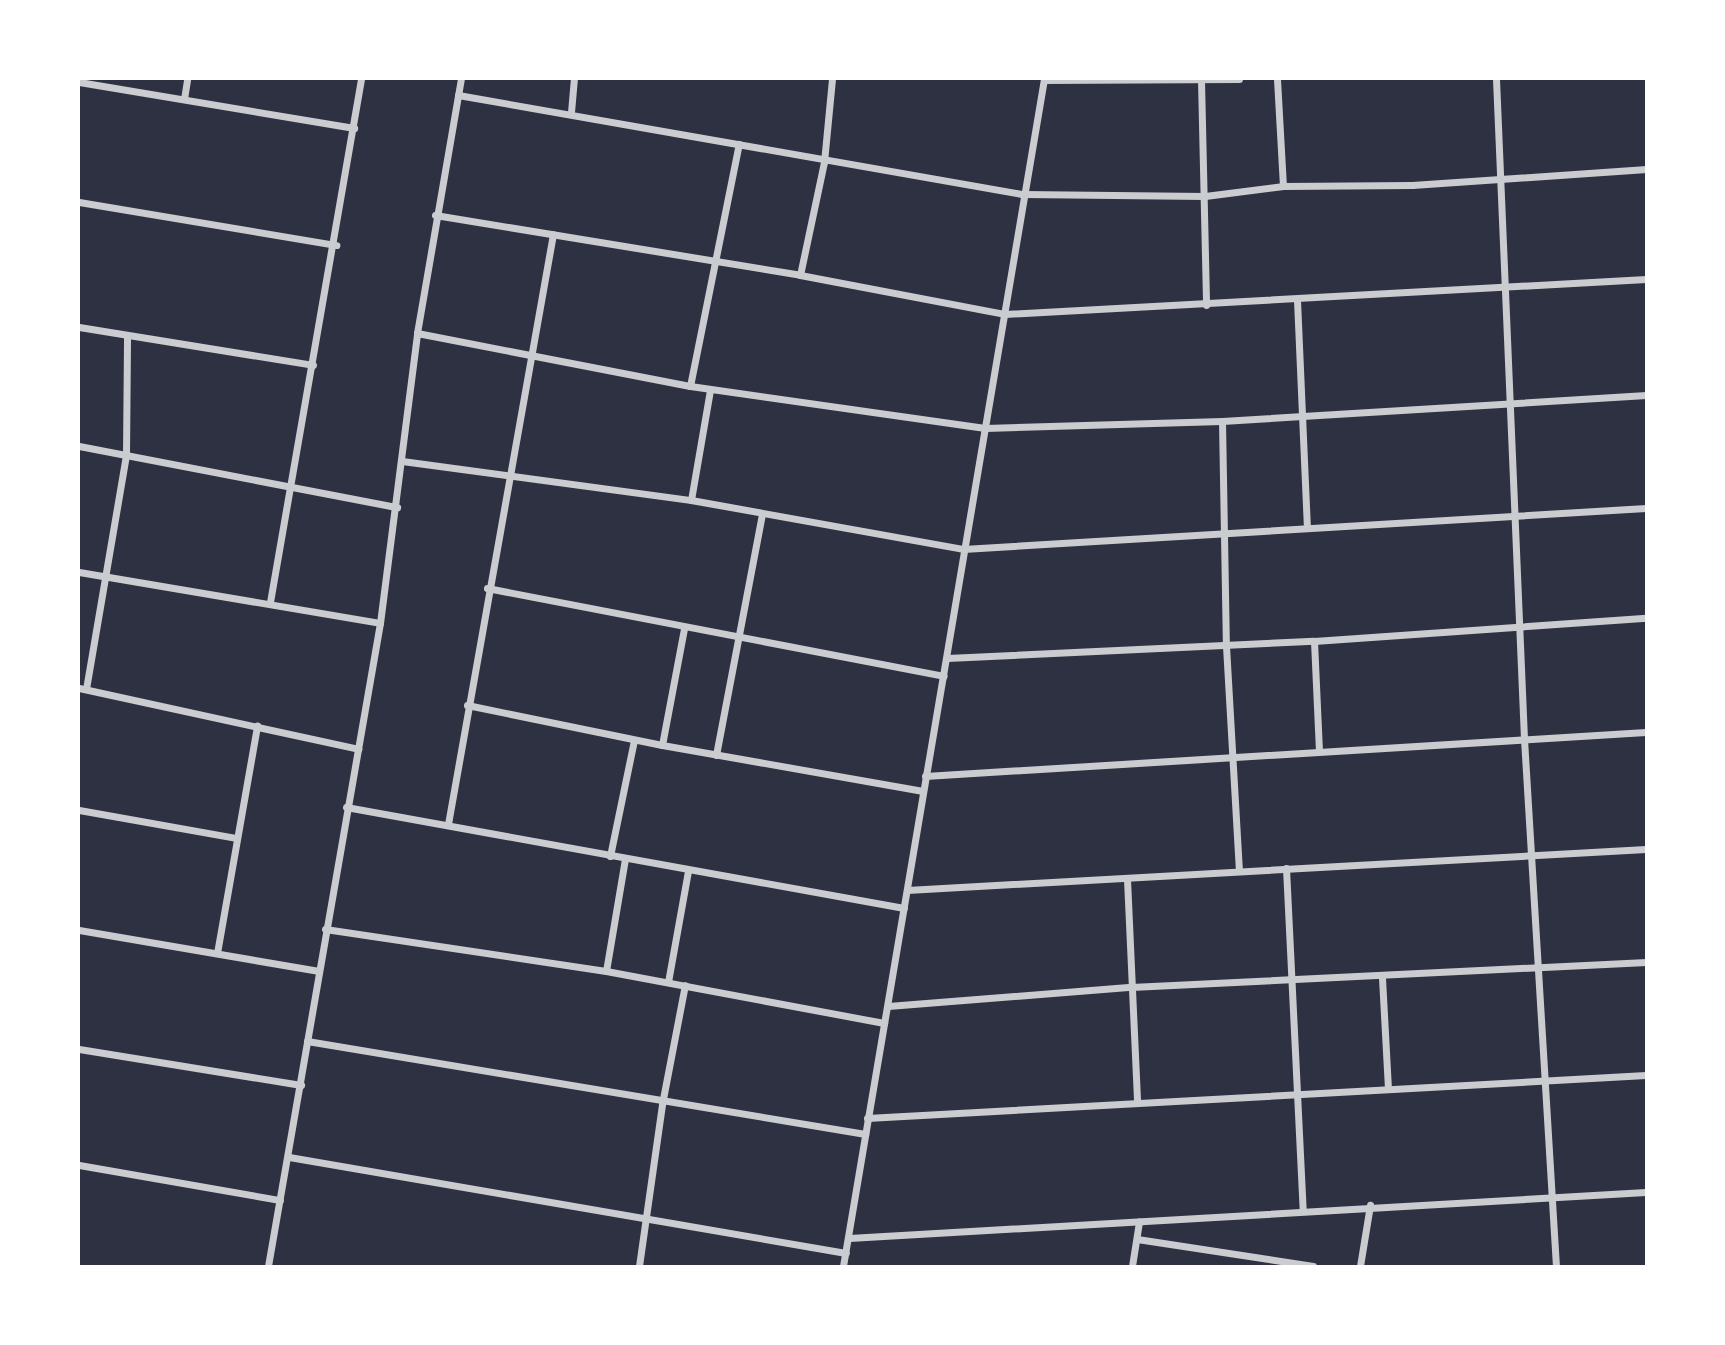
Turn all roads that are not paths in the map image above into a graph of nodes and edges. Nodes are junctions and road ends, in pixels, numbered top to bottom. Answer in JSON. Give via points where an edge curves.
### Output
{"nodes":[{"id":1,"x":187,"y":79,"type":"edge"},
{"id":2,"x":361,"y":79,"type":"edge"},
{"id":3,"x":461,"y":79,"type":"edge"},
{"id":4,"x":574,"y":79,"type":"edge"},
{"id":5,"x":832,"y":79,"type":"edge"},
{"id":6,"x":1044,"y":79,"type":"edge"},
{"id":7,"x":1239,"y":79,"type":"edge"},
{"id":8,"x":1277,"y":79,"type":"edge"},
{"id":9,"x":1496,"y":79,"type":"edge"},
{"id":10,"x":1200,"y":80,"type":"edge"},
{"id":11,"x":79,"y":82,"type":"edge"},
{"id":12,"x":458,"y":96,"type":"junction"},
{"id":13,"x":184,"y":99,"type":"junction"},
{"id":14,"x":571,"y":112,"type":"junction"},
{"id":15,"x":354,"y":128,"type":"junction"},
{"id":16,"x":739,"y":144,"type":"junction"},
{"id":17,"x":824,"y":162,"type":"junction"},
{"id":18,"x":1646,"y":169,"type":"edge"},
{"id":19,"x":1501,"y":180,"type":"junction"},
{"id":20,"x":1283,"y":186,"type":"junction"},
{"id":21,"x":1022,"y":194,"type":"junction"},
{"id":22,"x":1205,"y":196,"type":"junction"},
{"id":23,"x":79,"y":203,"type":"edge"},
{"id":24,"x":435,"y":215,"type":"junction"},
{"id":25,"x":553,"y":234,"type":"junction"},
{"id":26,"x":335,"y":245,"type":"junction"},
{"id":27,"x":717,"y":260,"type":"junction"},
{"id":28,"x":800,"y":275,"type":"junction"},
{"id":29,"x":1646,"y":279,"type":"edge"},
{"id":30,"x":1502,"y":288,"type":"junction"},
{"id":31,"x":1297,"y":300,"type":"junction"},
{"id":32,"x":1206,"y":305,"type":"junction"},
{"id":33,"x":1005,"y":314,"type":"junction"},
{"id":34,"x":79,"y":327,"type":"edge"},
{"id":35,"x":417,"y":333,"type":"junction"},
{"id":36,"x":127,"y":337,"type":"junction"},
{"id":37,"x":534,"y":358,"type":"junction"},
{"id":38,"x":313,"y":365,"type":"junction"},
{"id":39,"x":690,"y":386,"type":"junction"},
{"id":40,"x":710,"y":390,"type":"junction"},
{"id":41,"x":1646,"y":395,"type":"edge"},
{"id":42,"x":1509,"y":404,"type":"junction"},
{"id":43,"x":1304,"y":415,"type":"junction"},
{"id":44,"x":1222,"y":421,"type":"junction"},
{"id":45,"x":985,"y":428,"type":"junction"},
{"id":46,"x":79,"y":446,"type":"edge"},
{"id":47,"x":127,"y":456,"type":"junction"},
{"id":48,"x":402,"y":461,"type":"junction"},
{"id":49,"x":510,"y":472,"type":"junction"},
{"id":50,"x":291,"y":486,"type":"junction"},
{"id":51,"x":691,"y":500,"type":"junction"},
{"id":52,"x":397,"y":507,"type":"junction"},
{"id":53,"x":1646,"y":508,"type":"edge"},
{"id":54,"x":762,"y":514,"type":"junction"},
{"id":55,"x":1515,"y":515,"type":"junction"},
{"id":56,"x":1307,"y":528,"type":"junction"},
{"id":57,"x":1226,"y":533,"type":"junction"},
{"id":58,"x":963,"y":549,"type":"junction"},
{"id":59,"x":79,"y":572,"type":"edge"},
{"id":60,"x":107,"y":577,"type":"junction"},
{"id":61,"x":487,"y":588,"type":"junction"},
{"id":62,"x":270,"y":602,"type":"junction"},
{"id":63,"x":1646,"y":618,"type":"edge"},
{"id":64,"x":380,"y":623,"type":"junction"},
{"id":65,"x":1521,"y":627,"type":"junction"},
{"id":66,"x":684,"y":629,"type":"junction"},
{"id":67,"x":741,"y":637,"type":"junction"},
{"id":68,"x":1314,"y":641,"type":"junction"},
{"id":69,"x":1226,"y":646,"type":"junction"},
{"id":70,"x":947,"y":657,"type":"junction"},
{"id":71,"x":944,"y":676,"type":"junction"},
{"id":72,"x":82,"y":688,"type":"edge"},
{"id":73,"x":467,"y":705,"type":"junction"},
{"id":74,"x":257,"y":724,"type":"junction"},
{"id":75,"x":1646,"y":732,"type":"edge"},
{"id":76,"x":1524,"y":739,"type":"junction"},
{"id":77,"x":634,"y":740,"type":"junction"},
{"id":78,"x":662,"y":746,"type":"junction"},
{"id":79,"x":358,"y":749,"type":"junction"},
{"id":80,"x":1319,"y":751,"type":"junction"},
{"id":81,"x":716,"y":755,"type":"junction"},
{"id":82,"x":1233,"y":759,"type":"junction"},
{"id":83,"x":925,"y":776,"type":"junction"},
{"id":84,"x":923,"y":791,"type":"junction"},
{"id":85,"x":346,"y":807,"type":"junction"},
{"id":86,"x":79,"y":810,"type":"edge"},
{"id":87,"x":447,"y":824,"type":"junction"},
{"id":88,"x":236,"y":838,"type":"junction"},
{"id":89,"x":1646,"y":849,"type":"edge"},
{"id":90,"x":610,"y":856,"type":"junction"},
{"id":91,"x":1534,"y":856,"type":"junction"},
{"id":92,"x":625,"y":859,"type":"junction"},
{"id":93,"x":1286,"y":868,"type":"junction"},
{"id":94,"x":688,"y":871,"type":"junction"},
{"id":95,"x":1238,"y":872,"type":"junction"},
{"id":96,"x":1127,"y":878,"type":"junction"},
{"id":97,"x":906,"y":890,"type":"junction"},
{"id":98,"x":904,"y":908,"type":"junction"},
{"id":99,"x":325,"y":929,"type":"junction"},
{"id":100,"x":79,"y":930,"type":"edge"},
{"id":101,"x":217,"y":953,"type":"junction"},
{"id":102,"x":1646,"y":962,"type":"edge"},
{"id":103,"x":1540,"y":968,"type":"junction"},
{"id":104,"x":318,"y":971,"type":"junction"},
{"id":105,"x":606,"y":971,"type":"junction"},
{"id":106,"x":1382,"y":978,"type":"junction"},
{"id":107,"x":1291,"y":981,"type":"junction"},
{"id":108,"x":668,"y":982,"type":"junction"},
{"id":109,"x":685,"y":985,"type":"junction"},
{"id":110,"x":1131,"y":987,"type":"junction"},
{"id":111,"x":888,"y":1006,"type":"junction"},
{"id":112,"x":884,"y":1023,"type":"junction"},
{"id":113,"x":307,"y":1041,"type":"junction"},
{"id":114,"x":79,"y":1048,"type":"edge"},
{"id":115,"x":1646,"y":1075,"type":"edge"},
{"id":116,"x":1548,"y":1080,"type":"junction"},
{"id":117,"x":301,"y":1085,"type":"junction"},
{"id":118,"x":1388,"y":1089,"type":"junction"},
{"id":119,"x":1297,"y":1095,"type":"junction"},
{"id":120,"x":1137,"y":1101,"type":"junction"},
{"id":121,"x":662,"y":1104,"type":"junction"},
{"id":122,"x":867,"y":1118,"type":"junction"},
{"id":123,"x":865,"y":1135,"type":"junction"},
{"id":124,"x":289,"y":1157,"type":"junction"},
{"id":125,"x":79,"y":1165,"type":"edge"},
{"id":126,"x":1646,"y":1192,"type":"edge"},
{"id":127,"x":1553,"y":1198,"type":"junction"},
{"id":128,"x":280,"y":1200,"type":"junction"},
{"id":129,"x":1370,"y":1205,"type":"junction"},
{"id":130,"x":1303,"y":1210,"type":"junction"},
{"id":131,"x":643,"y":1221,"type":"junction"},
{"id":132,"x":1139,"y":1222,"type":"junction"},
{"id":133,"x":849,"y":1238,"type":"junction"},
{"id":134,"x":1137,"y":1239,"type":"junction"},
{"id":135,"x":846,"y":1253,"type":"junction"},
{"id":136,"x":268,"y":1266,"type":"edge"},
{"id":137,"x":639,"y":1266,"type":"edge"},
{"id":138,"x":843,"y":1266,"type":"edge"},
{"id":139,"x":1132,"y":1266,"type":"edge"},
{"id":140,"x":1313,"y":1266,"type":"edge"},
{"id":141,"x":1360,"y":1266,"type":"edge"},
{"id":142,"x":1556,"y":1266,"type":"edge"}],
"edges":[{"from":1,"to":13,"type":"street"},
{"from":2,"to":15,"type":"street"},
{"from":3,"to":12,"type":"street"},
{"from":4,"to":14,"type":"street"},
{"from":5,"to":17,"type":"street"},
{"from":6,"to":10,"type":"street"},
{"from":6,"to":21,"type":"street"},
{"from":7,"to":10,"type":"street"},
{"from":8,"to":20,"type":"street"},
{"from":9,"to":19,"type":"street"},
{"from":10,"to":22,"type":"street"},
{"from":11,"to":13,"type":"street"},
{"from":12,"to":14,"type":"street"},
{"from":12,"to":24,"type":"street"},
{"from":13,"to":15,"type":"street"},
{"from":14,"to":16,"type":"street"},
{"from":15,"to":26,"type":"street"},
{"from":16,"to":17,"type":"street"},
{"from":16,"to":27,"type":"street"},
{"from":17,"to":21,"type":"street"},
{"from":17,"to":28,"type":"street"},
{"from":18,"to":19,"type":"street"},
{"from":19,"to":20,"type":"street"},
{"from":19,"to":30,"type":"street"},
{"from":20,"to":22,"type":"street"},
{"from":21,"to":22,"type":"street"},
{"from":21,"to":33,"type":"street"},
{"from":22,"to":32,"type":"street"},
{"from":23,"to":26,"type":"street"},
{"from":24,"to":25,"type":"street"},
{"from":24,"to":35,"type":"street"},
{"from":25,"to":27,"type":"street"},
{"from":25,"to":37,"type":"street"},
{"from":26,"to":38,"type":"street"},
{"from":27,"to":28,"type":"street"},
{"from":27,"to":39,"type":"street"},
{"from":28,"to":33,"type":"street"},
{"from":29,"to":30,"type":"street"},
{"from":30,"to":31,"type":"street"},
{"from":30,"to":42,"type":"street"},
{"from":31,"to":32,"type":"street"},
{"from":31,"to":43,"type":"street"},
{"from":32,"to":33,"type":"street"},
{"from":33,"to":45,"type":"street"},
{"from":34,"to":36,"type":"street"},
{"from":35,"to":37,"type":"street"},
{"from":35,"to":48,"type":"street"},
{"from":36,"to":38,"type":"street"},
{"from":36,"to":47,"type":"street"},
{"from":37,"to":39,"type":"street"},
{"from":37,"to":49,"type":"street"},
{"from":38,"to":50,"type":"street"},
{"from":39,"to":40,"type":"street"},
{"from":40,"to":45,"type":"street"},
{"from":40,"to":51,"type":"street"},
{"from":41,"to":42,"type":"street"},
{"from":42,"to":43,"type":"street"},
{"from":42,"to":55,"type":"street"},
{"from":43,"to":44,"type":"street"},
{"from":43,"to":56,"type":"street"},
{"from":44,"to":45,"type":"street"},
{"from":44,"to":57,"type":"street"},
{"from":45,"to":58,"type":"street"},
{"from":46,"to":47,"type":"street"},
{"from":47,"to":50,"type":"street"},
{"from":47,"to":60,"type":"street"},
{"from":48,"to":49,"type":"street"},
{"from":48,"to":52,"type":"street"},
{"from":49,"to":51,"type":"street"},
{"from":49,"to":61,"type":"street"},
{"from":50,"to":52,"type":"street"},
{"from":50,"to":62,"type":"street"},
{"from":51,"to":54,"type":"street"},
{"from":52,"to":64,"type":"street"},
{"from":53,"to":55,"type":"street"},
{"from":54,"to":58,"type":"street"},
{"from":54,"to":67,"type":"street"},
{"from":55,"to":56,"type":"street"},
{"from":55,"to":65,"type":"street"},
{"from":56,"to":57,"type":"street"},
{"from":57,"to":58,"type":"street"},
{"from":57,"to":69,"type":"street"},
{"from":58,"to":70,"type":"street"},
{"from":59,"to":60,"type":"street"},
{"from":60,"to":62,"type":"street"},
{"from":60,"to":72,"type":"street"},
{"from":61,"to":66,"type":"street"},
{"from":61,"to":73,"type":"street"},
{"from":62,"to":64,"type":"street"},
{"from":63,"to":65,"type":"street"},
{"from":64,"to":79,"type":"street"},
{"from":65,"to":68,"type":"street"},
{"from":65,"to":76,"type":"street"},
{"from":66,"to":67,"type":"street"},
{"from":66,"to":78,"type":"street"},
{"from":67,"to":71,"type":"street"},
{"from":67,"to":81,"type":"street"},
{"from":68,"to":69,"type":"street"},
{"from":68,"to":80,"type":"street"},
{"from":69,"to":70,"type":"street"},
{"from":69,"to":82,"type":"street"},
{"from":70,"to":71,"type":"street"},
{"from":71,"to":83,"type":"street"},
{"from":72,"to":74,"type":"street"},
{"from":73,"to":77,"type":"street"},
{"from":73,"to":87,"type":"street"},
{"from":74,"to":79,"type":"street"},
{"from":74,"to":88,"type":"street"},
{"from":75,"to":76,"type":"street"},
{"from":76,"to":80,"type":"street"},
{"from":76,"to":91,"type":"street"},
{"from":77,"to":78,"type":"street"},
{"from":77,"to":90,"type":"street"},
{"from":78,"to":81,"type":"street"},
{"from":79,"to":85,"type":"street"},
{"from":80,"to":82,"type":"street"},
{"from":81,"to":84,"type":"street"},
{"from":82,"to":83,"type":"street"},
{"from":82,"to":95,"type":"street"},
{"from":83,"to":84,"type":"street"},
{"from":84,"to":97,"type":"street"},
{"from":85,"to":87,"type":"street"},
{"from":85,"to":99,"type":"street"},
{"from":86,"to":88,"type":"street"},
{"from":87,"to":90,"type":"street"},
{"from":88,"to":101,"type":"street"},
{"from":89,"to":91,"type":"street"},
{"from":90,"to":92,"type":"street"},
{"from":91,"to":93,"type":"street"},
{"from":91,"to":103,"type":"street"},
{"from":92,"to":94,"type":"street"},
{"from":92,"to":105,"type":"street"},
{"from":93,"to":95,"type":"street"},
{"from":93,"to":107,"type":"street"},
{"from":94,"to":98,"type":"street"},
{"from":94,"to":108,"type":"street"},
{"from":95,"to":96,"type":"street"},
{"from":96,"to":97,"type":"street"},
{"from":96,"to":110,"type":"street"},
{"from":97,"to":98,"type":"street"},
{"from":98,"to":111,"type":"street"},
{"from":99,"to":104,"type":"street"},
{"from":99,"to":105,"type":"street"},
{"from":100,"to":101,"type":"street"},
{"from":101,"to":104,"type":"street"},
{"from":102,"to":103,"type":"street"},
{"from":103,"to":106,"type":"street"},
{"from":103,"to":116,"type":"street"},
{"from":104,"to":113,"type":"street"},
{"from":105,"to":108,"type":"street"},
{"from":106,"to":107,"type":"street"},
{"from":106,"to":118,"type":"street"},
{"from":107,"to":110,"type":"street"},
{"from":107,"to":119,"type":"street"},
{"from":108,"to":109,"type":"street"},
{"from":109,"to":112,"type":"street"},
{"from":109,"to":121,"type":"street"},
{"from":110,"to":111,"type":"street"},
{"from":110,"to":120,"type":"street"},
{"from":111,"to":112,"type":"street"},
{"from":112,"to":122,"type":"street"},
{"from":113,"to":117,"type":"street"},
{"from":113,"to":121,"type":"street"},
{"from":114,"to":117,"type":"street"},
{"from":115,"to":116,"type":"street"},
{"from":116,"to":118,"type":"street"},
{"from":116,"to":127,"type":"street"},
{"from":117,"to":124,"type":"street"},
{"from":118,"to":119,"type":"street"},
{"from":119,"to":120,"type":"street"},
{"from":119,"to":130,"type":"street"},
{"from":120,"to":122,"type":"street"},
{"from":121,"to":123,"type":"street"},
{"from":121,"to":131,"type":"street"},
{"from":122,"to":123,"type":"street"},
{"from":123,"to":133,"type":"street"},
{"from":124,"to":128,"type":"street"},
{"from":124,"to":131,"type":"street"},
{"from":125,"to":128,"type":"street"},
{"from":126,"to":127,"type":"street"},
{"from":127,"to":129,"type":"street"},
{"from":127,"to":142,"type":"street"},
{"from":128,"to":136,"type":"street"},
{"from":129,"to":130,"type":"street"},
{"from":129,"to":141,"type":"street"},
{"from":130,"to":132,"type":"street"},
{"from":131,"to":135,"type":"street"},
{"from":131,"to":137,"type":"street"},
{"from":132,"to":133,"type":"street"},
{"from":132,"to":134,"type":"street"},
{"from":133,"to":135,"type":"street"},
{"from":134,"to":139,"type":"street"},
{"from":134,"to":140,"type":"street"},
{"from":135,"to":138,"type":"street"}]}
